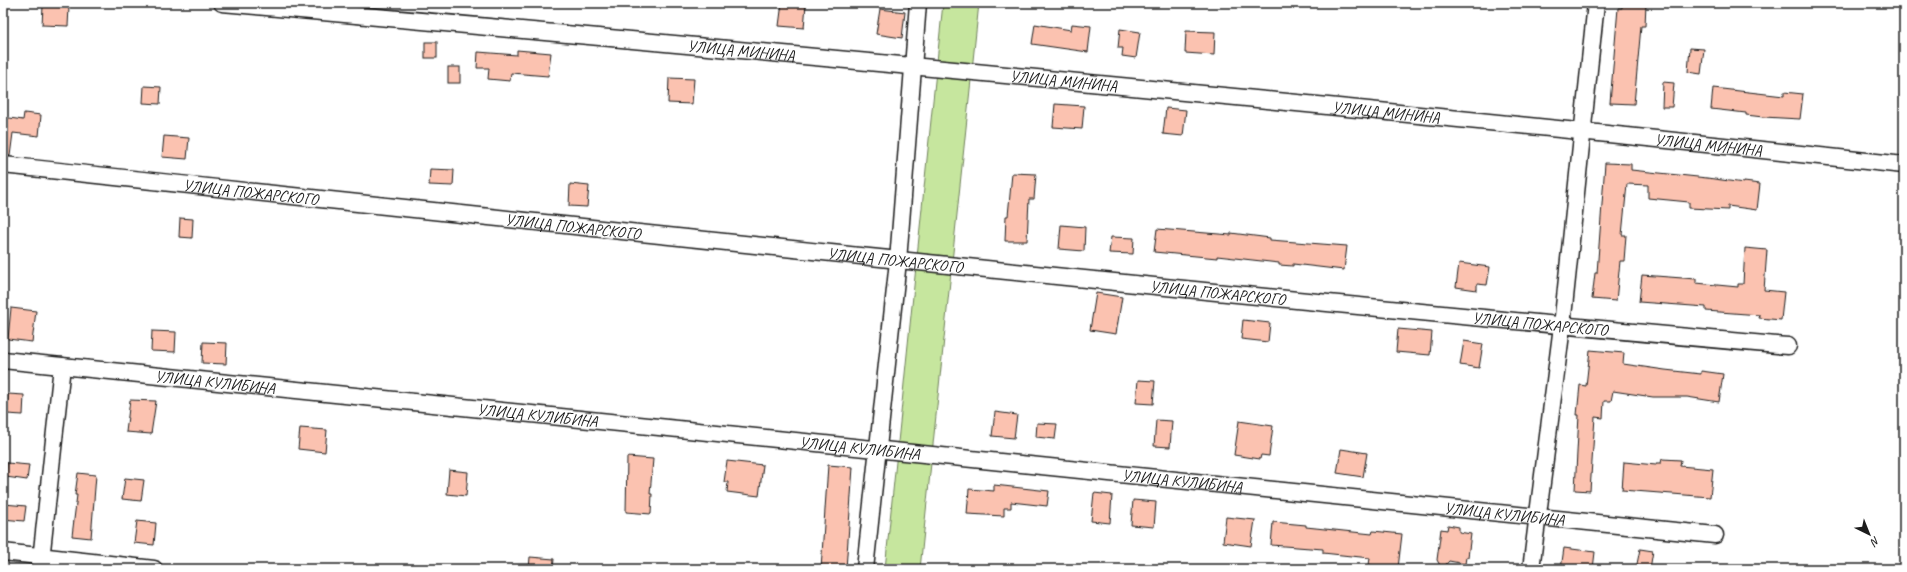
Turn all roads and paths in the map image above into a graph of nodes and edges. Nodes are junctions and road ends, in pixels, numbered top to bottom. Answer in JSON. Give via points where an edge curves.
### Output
{"nodes":[{"id":1,"x":222,"y":3,"type":"edge"},
{"id":2,"x":918,"y":3,"type":"edge"},
{"id":3,"x":1596,"y":3,"type":"edge"},
{"id":4,"x":914,"y":65,"type":"junction"},
{"id":5,"x":1584,"y":131,"type":"junction"},
{"id":6,"x":3,"y":165,"type":"edge"},
{"id":7,"x":1904,"y":165,"type":"edge"},
{"id":8,"x":898,"y":261,"type":"junction"},
{"id":9,"x":1562,"y":326,"type":"junction"},
{"id":10,"x":1788,"y":346,"type":"dead end"},
{"id":11,"x":3,"y":360,"type":"edge"},
{"id":12,"x":62,"y":366,"type":"junction"},
{"id":13,"x":877,"y":449,"type":"junction"},
{"id":14,"x":1538,"y":516,"type":"junction"},
{"id":15,"x":1716,"y":535,"type":"dead end"},
{"id":16,"x":3,"y":552,"type":"edge"},
{"id":17,"x":40,"y":563,"type":"edge"},
{"id":18,"x":154,"y":569,"type":"edge"},
{"id":19,"x":865,"y":569,"type":"edge"},
{"id":20,"x":1531,"y":569,"type":"edge"}],
"edges":[{"from":1,"to":4,"type":"street","name":"УЛИЦА МИНИНА"},
{"from":2,"to":4,"type":"street"},
{"from":3,"to":5,"type":"street"},
{"from":4,"to":5,"type":"street","name":"УЛИЦА МИНИНА"},
{"from":4,"to":8,"type":"street"},
{"from":5,"to":7,"type":"street","name":"УЛИЦА МИНИНА"},
{"from":5,"to":9,"type":"street"},
{"from":6,"to":8,"type":"street","name":"УЛИЦА ПОЖАРСКОГО"},
{"from":8,"to":9,"type":"street","name":"УЛИЦА ПОЖАРСКОГО"},
{"from":8,"to":13,"type":"street"},
{"from":9,"to":10,"type":"street","name":"УЛИЦА ПОЖАРСКОГО"},
{"from":9,"to":14,"type":"street"},
{"from":11,"to":12,"type":"street","name":"УЛИЦА КУЛИБИНА"},
{"from":12,"to":13,"type":"street","name":"УЛИЦА КУЛИБИНА"},
{"from":12,"to":17,"type":"street"},
{"from":13,"to":14,"type":"street","name":"УЛИЦА КУЛИБИНА"},
{"from":13,"to":19,"type":"street"},
{"from":14,"to":15,"type":"street","name":"УЛИЦА КУЛИБИНА"},
{"from":14,"to":20,"type":"street"},
{"from":16,"to":17,"type":"street"},
{"from":17,"to":18,"type":"street"}]}
